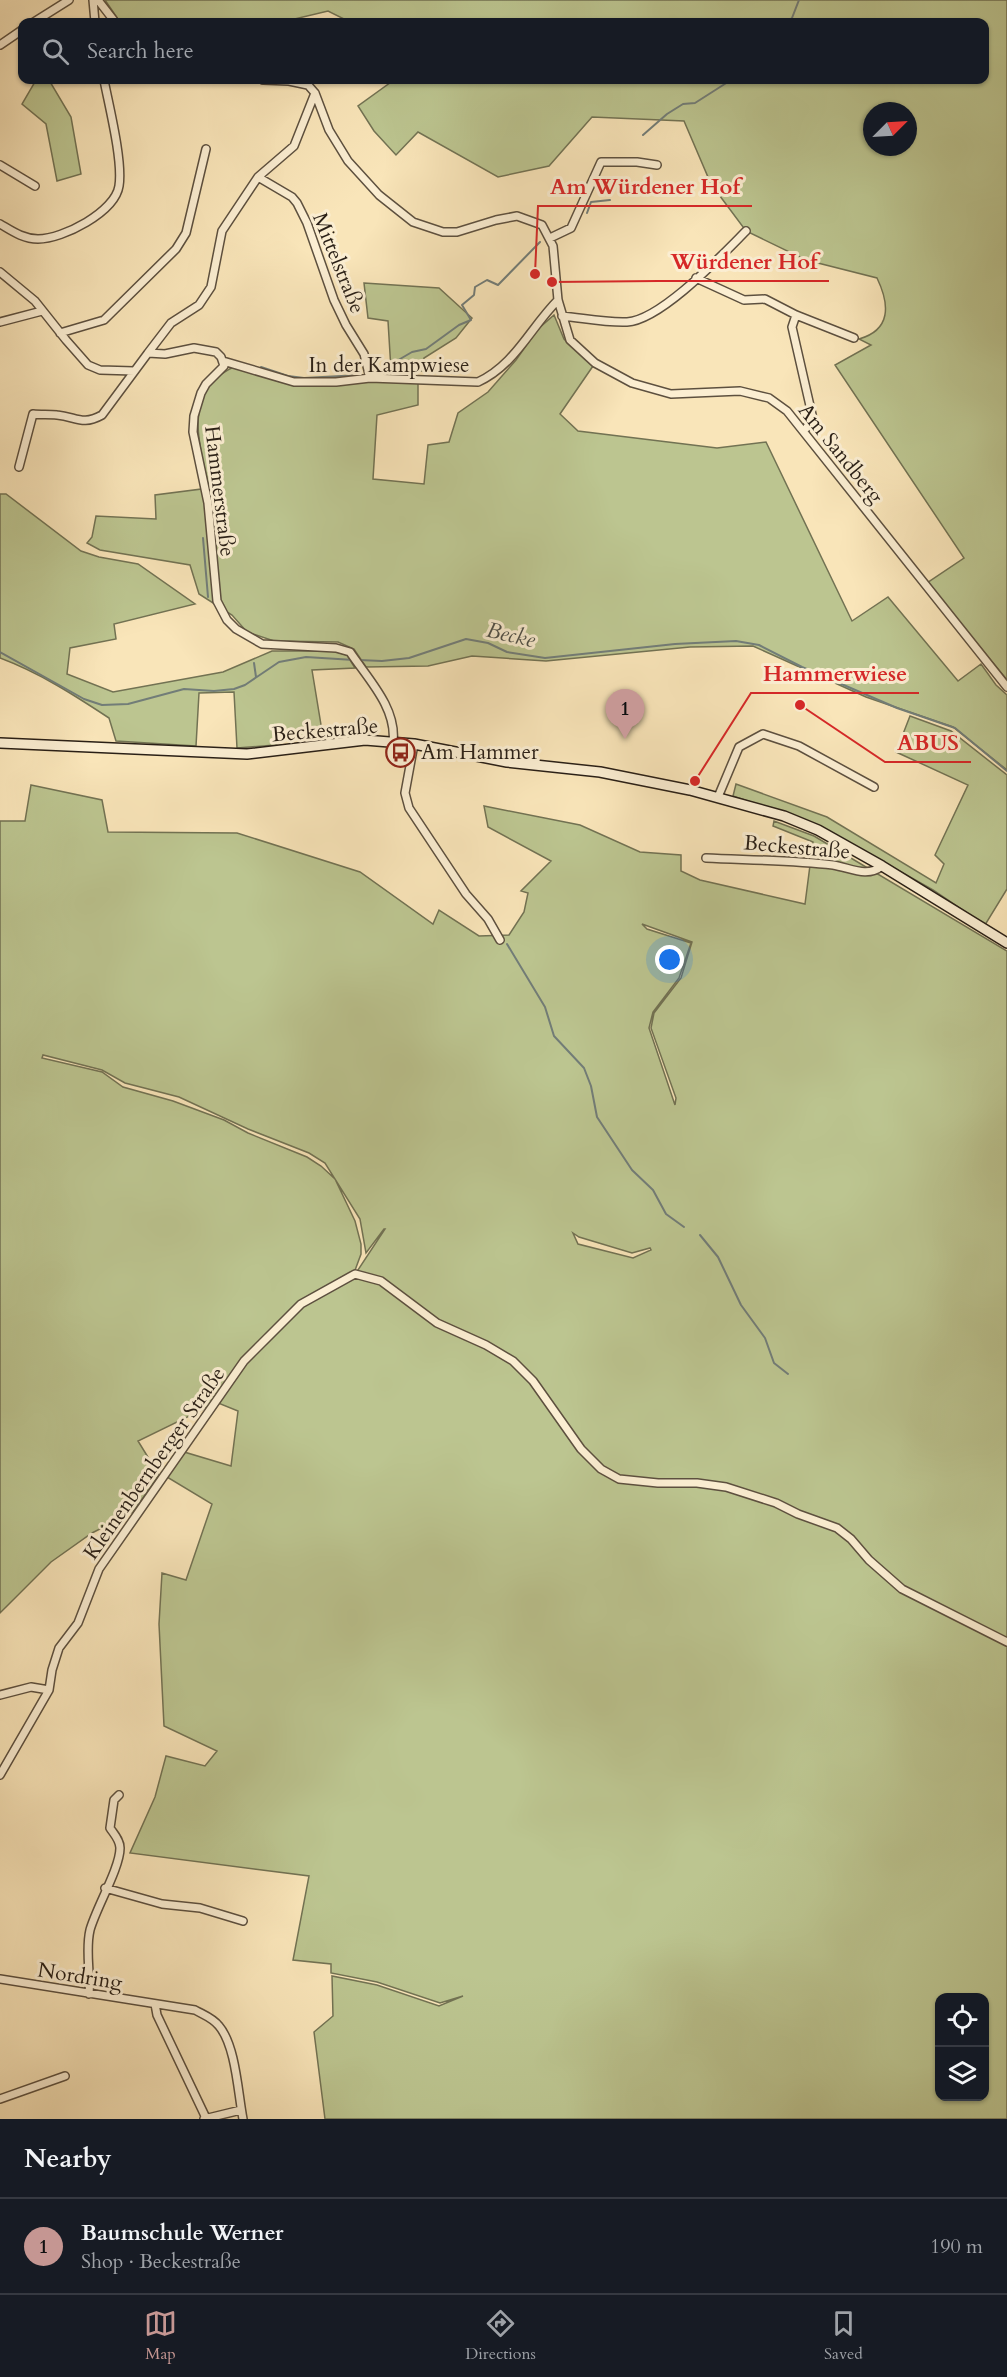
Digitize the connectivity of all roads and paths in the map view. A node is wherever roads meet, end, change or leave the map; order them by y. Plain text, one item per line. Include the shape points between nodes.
1 (69, 0) edge
2 (93, 0) edge
3 (98, 0) edge
4 (40, 18) edge
5 (95, 18) edge
6 (112, 18) edge
7 (18, 33) edge
8 (0, 45) edge
9 (105, 84) edge
10 (305, 84) edge
11 (315, 93) junction
12 (206, 149) dead end
13 (0, 165) edge
14 (657, 165) dead end
15 (258, 177) junction
16 (35, 186) dead end
17 (0, 224) edge
18 (746, 231) dead end
19 (550, 238) junction
20 (0, 272) edge
21 (696, 278) junction
22 (558, 300) junction
23 (42, 311) junction
24 (796, 315) junction
25 (562, 316) junction
26 (0, 321) edge
27 (60, 333) junction
28 (854, 338) dead end
29 (148, 353) junction
30 (223, 361) junction
31 (134, 371) junction
32 (370, 378) junction
33 (804, 431) junction
34 (19, 467) dead end
35 (1004, 684) edge
36 (393, 742) junction
37 (2, 743) edge
38 (414, 744) junction
39 (874, 787) dead end
40 (718, 797) junction
41 (706, 858) dead end
42 (882, 866) junction
43 (500, 940) dead end
44 (1007, 943) edge
45 (1007, 1642) edge
46 (49, 1690) junction
47 (0, 1695) edge
48 (0, 1774) edge
49 (119, 1795) dead end
50 (105, 1888) junction
51 (243, 1921) dead end
52 (0, 1979) edge
53 (89, 1995) junction
54 (155, 2004) junction
55 (65, 2076) dead end
56 (0, 2099) edge
57 (241, 2110) junction
58 (205, 2119) edge
59 (243, 2119) edge

1 - 4 street
2 - 5 street
3 - 6 street
7 - 8 street
9 - 17 street via 120,171 119,187 108,206 69,233 48,238 21,237
10 - 11 street
11 - 15 street via 294,146
11 - 19 street via 329,130 348,161 413,222 443,232 457,232 517,216 542,225
12 - 27 street via 186,233 176,249 104,320
13 - 16 street
14 - 19 street via 601,162 571,228
15 - 29 street via 222,231 211,287 199,304 171,323
15 - 32 street, Mittelstraße via 297,203 345,325 364,354
18 - 21 street
19 - 22 street, Am Sandberg via 556,259
20 - 23 street
21 - 24 street via 744,300 765,299
21 - 25 street via 646,317 628,322
22 - 25 street, Am Sandberg
22 - 32 street, In der Kampwiese via 515,356 478,382
23 - 26 street
23 - 27 street
24 - 28 street
24 - 33 street via 792,327 813,419
25 - 33 street, Am Sandberg via 570,340 595,363 632,383 671,394 740,391 769,398
27 - 31 street via 88,365 111,372
29 - 30 street via 194,348 216,352
29 - 31 street
30 - 32 street, In der Kampwiese via 294,382
30 - 36 street, Hammerstraße via 224,366 201,393 193,432 208,503 218,604 236,629 262,644 336,648 352,654 388,710
31 - 34 street via 102,415 92,421 33,414
33 - 35 street, Am Sandberg
36 - 37 main road, Beckestraße via 365,740 247,754
36 - 38 main road, Beckestraße
38 - 40 main road, Beckestraße via 507,762 600,772
38 - 43 street via 405,793 409,808
39 - 40 street via 799,746 763,734 739,747
40 - 42 main road, Beckestraße via 818,830
41 - 42 street, Beckestraße via 802,862 867,872
42 - 44 main road, Beckestraße
45 - 46 street, Kleinenbernberger Straße via 902,1589 837,1528 726,1487 620,1479 601,1469 513,1361 437,1323 381,1281 355,1274 301,1304 244,1361 99,1569 78,1623 59,1648
46 - 47 street via 31,1687
46 - 48 street, Kleinenbernberger Straße
49 - 50 street via 114,1800 110,1828 120,1849
50 - 51 street
50 - 53 street via 90,1930
52 - 53 street, Nordring
53 - 54 street, Nordring
54 - 57 street, Nordring via 195,2010 220,2027 228,2042
54 - 58 street
55 - 56 street
57 - 58 street
57 - 59 street, Nordring

